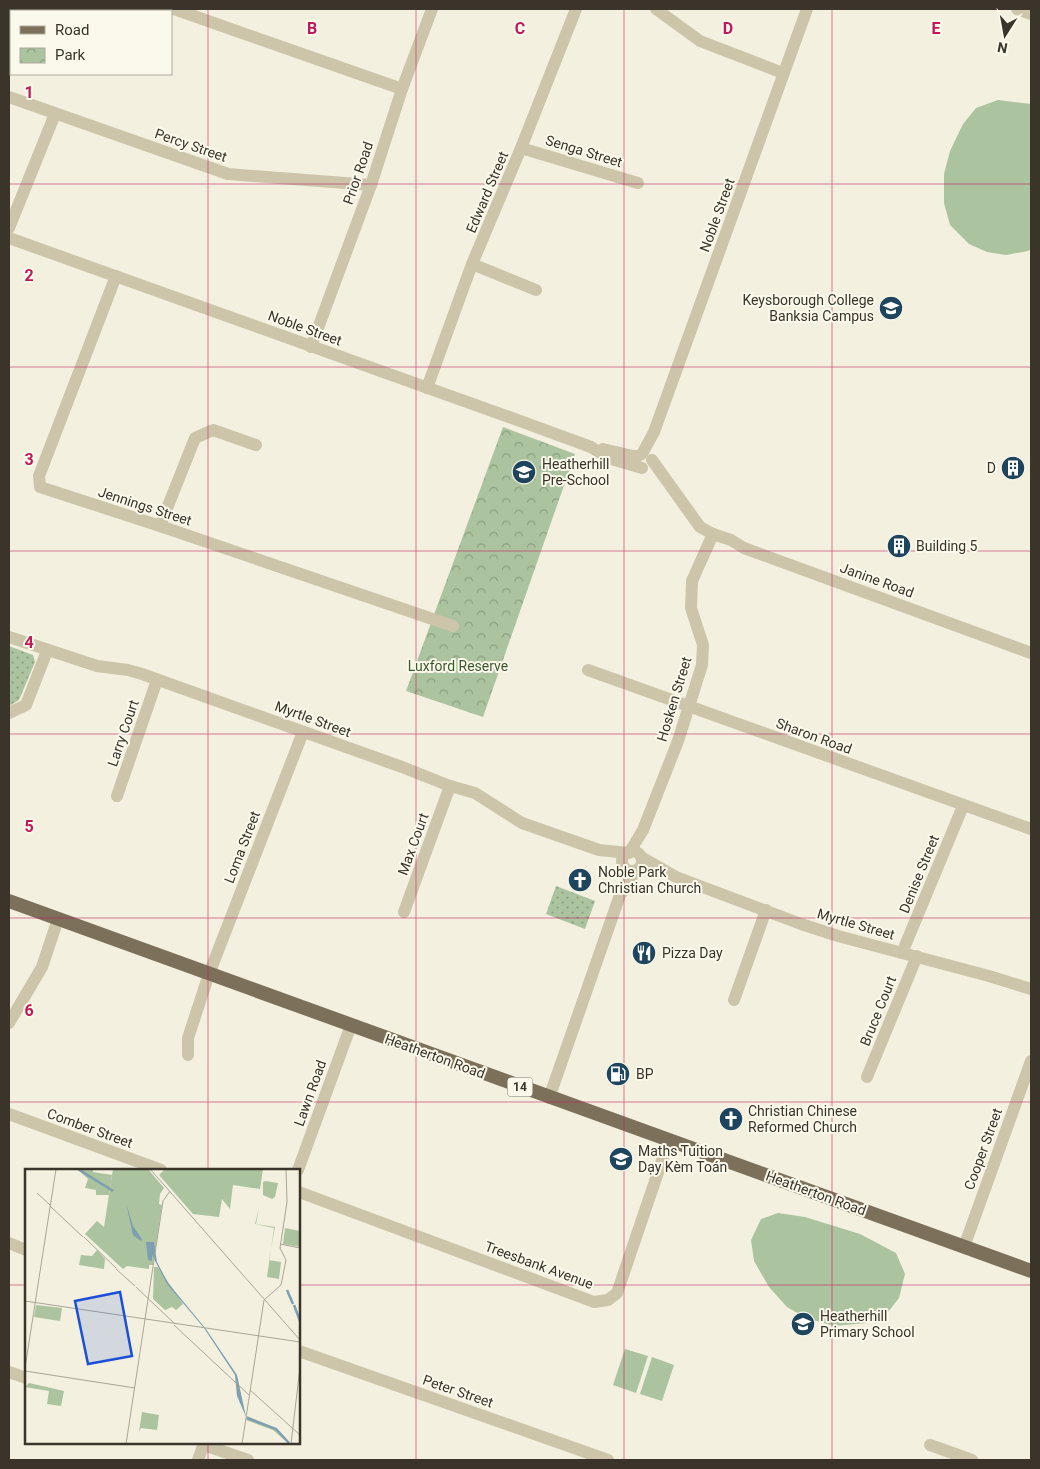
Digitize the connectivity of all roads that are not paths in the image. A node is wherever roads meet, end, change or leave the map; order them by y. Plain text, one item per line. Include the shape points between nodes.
1 (174, 9) edge
2 (432, 9) edge
3 (576, 9) edge
4 (656, 9) edge
5 (807, 9) edge
6 (1017, 9) edge
7 (1031, 14) edge
8 (783, 73) junction
9 (402, 89) junction
10 (9, 97) edge
11 (55, 114) junction
12 (521, 148) junction
13 (638, 183) dead end
14 (371, 185) junction
15 (9, 228) edge
16 (9, 238) edge
17 (472, 264) junction
18 (116, 276) junction
19 (536, 290) dead end
20 (311, 347) junction
21 (427, 388) junction
22 (256, 445) dead end
23 (645, 461) junction
24 (160, 526) junction
25 (708, 536) junction
26 (453, 626) dead end
27 (9, 637) edge
28 (47, 651) junction
29 (1031, 653) edge
30 (588, 670) dead end
31 (157, 680) junction
32 (688, 707) junction
33 (9, 713) edge
34 (303, 732) junction
35 (450, 786) junction
36 (117, 796) dead end
37 (963, 806) junction
38 (1031, 829) edge
39 (599, 850) junction
40 (635, 854) junction
41 (630, 868) junction
42 (676, 877) junction
43 (9, 902) edge
44 (766, 910) junction
45 (404, 912) dead end
46 (58, 919) junction
47 (902, 953) junction
48 (917, 956) junction
49 (209, 974) junction
50 (1031, 989) edge
51 (734, 1000) dead end
52 (9, 1023) edge
53 (351, 1025) junction
54 (188, 1055) dead end
55 (1031, 1061) edge
56 (868, 1078) dead end
57 (548, 1098) junction
58 (9, 1114) edge
59 (670, 1140) junction
60 (158, 1169) edge
61 (298, 1169) edge
62 (300, 1192) edge
63 (9, 1244) edge
64 (964, 1246) junction
65 (25, 1250) edge
66 (1031, 1271) edge
67 (300, 1351) edge
68 (9, 1372) edge
69 (25, 1378) edge
70 (204, 1444) edge
71 (930, 1445) dead end
72 (573, 1454) edge
73 (198, 1460) edge
74 (248, 1460) edge
75 (608, 1460) edge
76 (972, 1460) edge

1 - 9 street
2 - 9 street, Prior Road
3 - 12 street, Edward Street
4 - 8 street via 700,41
5 - 8 street, Noble Street
6 - 7 street
8 - 23 street, Noble Street
9 - 14 street, Prior Road
10 - 11 street, Percy Street
11 - 14 street, Percy Street via 228,174
11 - 15 street
12 - 13 street, Senga Street
12 - 17 street, Edward Street
14 - 20 street, Prior Road
16 - 18 street, Noble Street
17 - 19 street
17 - 21 street, Edward Street
18 - 20 street, Noble Street
18 - 24 street, Jennings Street via 40,476 40,487
20 - 21 street, Noble Street
21 - 23 street, Noble Street via 591,447
22 - 24 street via 213,430 195,438
23 - 25 street
24 - 26 street, Jennings Street
25 - 29 street, Janine Road via 730,547 744,548
25 - 32 street, Hosken Street via 692,581 691,608 702,638 703,656
27 - 28 street, Myrtle Street
28 - 31 street, Myrtle Street
28 - 33 street via 26,705
30 - 32 street, Sharon Road
31 - 34 street, Myrtle Street
31 - 36 street, Larry Court
32 - 37 street, Sharon Road
32 - 40 street, Hosken Street
34 - 35 street, Myrtle Street
34 - 49 street, Loma Street
35 - 39 street, Myrtle Street via 476,793 522,823
35 - 45 street, Max Court
37 - 38 street, Sharon Road
37 - 47 street, Denise Street
39 - 40 street, Myrtle Street
39 - 41 street, Myrtle Street
40 - 41 street via 624,857
40 - 41 street via 641,866
40 - 42 street, Myrtle Street
41 - 42 street, Myrtle Street
41 - 57 street
42 - 44 street, Myrtle Street
43 - 46 main road, Heatherton Road / 14
44 - 47 street, Myrtle Street via 838,936
44 - 51 street
46 - 49 main road, Heatherton Road / 14
46 - 52 street via 42,967
47 - 48 street, Myrtle Street
48 - 50 street, Myrtle Street
48 - 56 street, Bruce Court
49 - 53 main road, Heatherton Road / 14
49 - 54 street, Loma Street via 188,1038
53 - 57 main road, Heatherton Road / 14
53 - 61 street, Lawn Road
55 - 64 street, Cooper Street
57 - 59 main road, Heatherton Road / 14
58 - 60 street, Comber Street
59 - 62 street, Treesbank Avenue via 617,1293 608,1300 594,1302
59 - 64 main road, Heatherton Road / 14
63 - 65 street
64 - 66 main road, Heatherton Road / 14
67 - 72 street, Peter Street
68 - 69 street
70 - 73 street
70 - 74 street
71 - 76 street
72 - 75 street, Peter Street

